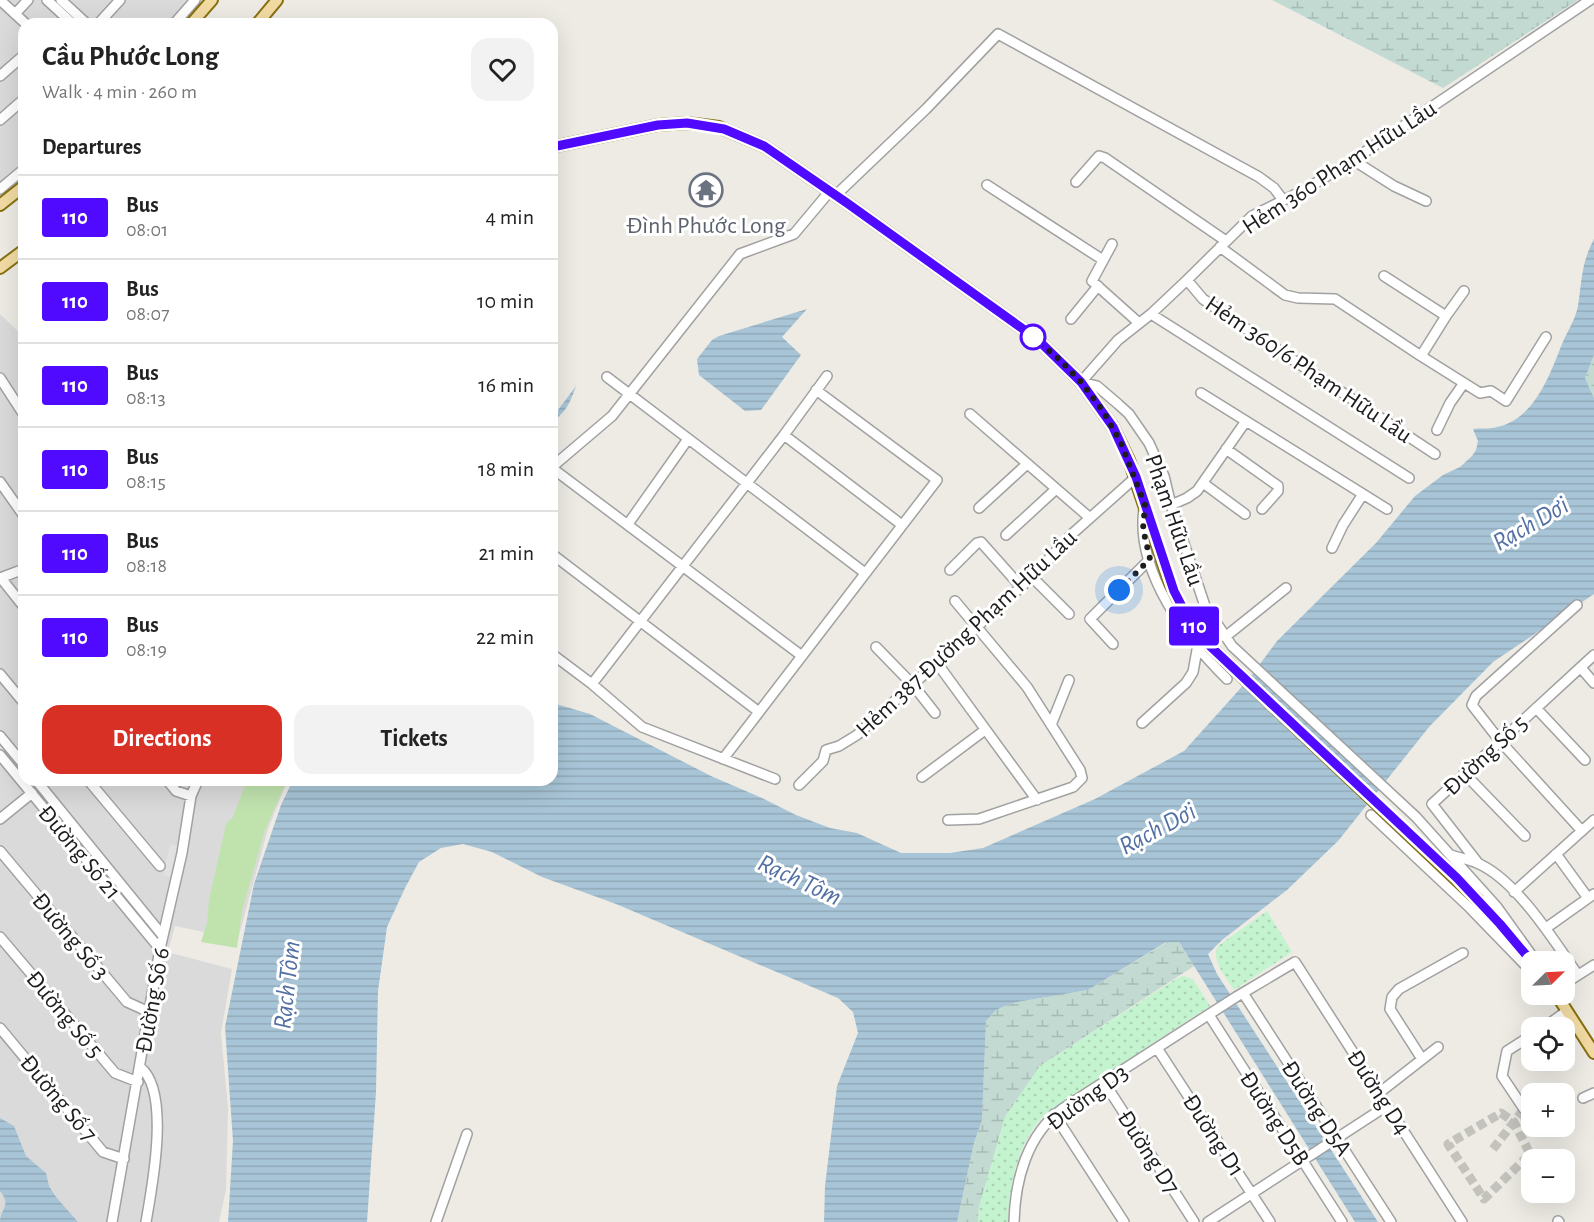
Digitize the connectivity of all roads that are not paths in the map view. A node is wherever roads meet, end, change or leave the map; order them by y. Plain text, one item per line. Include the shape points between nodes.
1 (0, 0) edge
2 (18, 0) edge
3 (28, 0) edge
4 (47, 0) edge
5 (61, 0) edge
6 (120, 0) edge
7 (195, 0) edge
8 (212, 0) edge
9 (278, 0) edge
10 (1590, 0) edge
11 (12, 11) junction
12 (20, 18) edge
13 (67, 18) edge
14 (80, 18) edge
15 (104, 18) edge
16 (179, 18) edge
17 (196, 18) edge
18 (262, 18) edge
19 (18, 60) edge
20 (0, 76) edge
21 (18, 104) edge
22 (0, 120) edge
23 (558, 146) edge
24 (1353, 160) junction
25 (18, 174) edge
26 (1076, 182) dead end
27 (987, 185) dead end
28 (0, 189) edge
29 (18, 191) edge
30 (833, 193) junction
31 (1283, 200) junction
32 (1426, 201) dead end
33 (0, 205) edge
34 (1112, 244) dead end
35 (1223, 244) junction
36 (18, 254) edge
37 (18, 260) edge
38 (1102, 260) junction
39 (3, 264) edge
40 (1384, 276) dead end
41 (1187, 280) junction
42 (1098, 286) junction
43 (1464, 291) dead end
44 (1150, 314) junction
45 (1446, 316) junction
46 (1071, 319) dead end
47 (1139, 323) junction
48 (1546, 337) dead end
49 (1421, 356) junction
50 (827, 376) dead end
51 (607, 377) dead end
52 (0, 378) edge
53 (1081, 382) junction
54 (1464, 383) junction
55 (816, 390) junction
56 (1201, 393) dead end
57 (630, 395) junction
58 (18, 406) edge
59 (970, 414) dead end
60 (1246, 421) junction
61 (1437, 430) dead end
62 (784, 435) junction
63 (688, 439) junction
64 (1226, 449) junction
65 (1435, 454) dead end
66 (558, 462) edge
67 (1027, 464) junction
68 (558, 472) edge
69 (1136, 477) junction
70 (1409, 478) dead end
71 (0, 482) edge
72 (745, 483) junction
73 (1203, 483) junction
74 (1055, 490) junction
75 (1363, 494) junction
76 (1145, 505) junction
77 (1171, 506) junction
78 (18, 508) edge
79 (979, 508) dead end
80 (1262, 509) dead end
81 (1387, 509) dead end
82 (1245, 514) dead end
83 (1090, 518) junction
84 (628, 524) junction
85 (902, 525) junction
86 (1006, 535) dead end
87 (1332, 548) dead end
88 (558, 559) edge
89 (1150, 559) junction
90 (682, 565) junction
91 (950, 570) dead end
92 (18, 571) edge
93 (865, 573) junction
94 (1032, 577) junction
95 (0, 578) edge
96 (1022, 587) junction
97 (1286, 588) dead end
98 (18, 600) edge
99 (956, 602) dead end
100 (1577, 605) dead end
101 (1205, 606) junction
102 (1069, 614) dead end
103 (640, 621) junction
104 (977, 626) junction
105 (1226, 637) junction
106 (1113, 644) dead end
107 (876, 647) dead end
108 (1197, 648) junction
109 (1594, 655) edge
110 (802, 656) junction
111 (558, 658) edge
112 (937, 663) junction
113 (1581, 668) junction
114 (0, 674) edge
115 (1227, 679) dead end
116 (1070, 680) dead end
117 (1594, 683) edge
118 (592, 684) junction
119 (913, 685) junction
120 (18, 696) edge
121 (1536, 708) junction
122 (759, 712) junction
123 (935, 713) dead end
124 (1142, 723) dead end
125 (1051, 725) junction
126 (986, 730) junction
127 (0, 736) edge
128 (1500, 741) junction
129 (0, 755) edge
130 (18, 758) edge
131 (723, 759) junction
132 (1585, 760) dead end
133 (1464, 773) junction
134 (18, 776) edge
135 (922, 777) dead end
136 (775, 778) dead end
137 (799, 785) dead end
138 (26, 786) edge
139 (41, 786) edge
140 (93, 786) edge
141 (172, 786) edge
142 (195, 786) edge
143 (32, 793) junction
144 (191, 796) junction
145 (1037, 801) junction
146 (1371, 815) dead end
147 (1417, 818) junction
148 (0, 819) edge
149 (948, 820) dead end
150 (1594, 820) edge
151 (1582, 831) junction
152 (1525, 836) dead end
153 (1400, 842) junction
154 (0, 851) edge
155 (1556, 854) junction
156 (1450, 855) junction
157 (1478, 863) junction
158 (160, 866) dead end
159 (1514, 892) junction
160 (1591, 896) edge
161 (1546, 928) junction
162 (163, 936) junction
163 (0, 937) edge
164 (160, 949) junction
165 (1522, 951) edge
166 (1529, 951) edge
167 (1463, 953) dead end
168 (1521, 961) edge
169 (1594, 965) edge
170 (1578, 975) junction
171 (1575, 977) edge
172 (1239, 995) junction
173 (1563, 1005) edge
174 (1567, 1011) junction
175 (149, 1012) junction
176 (1212, 1013) junction
177 (1559, 1017) edge
178 (0, 1028) edge
179 (1521, 1042) edge
180 (1438, 1047) dead end
181 (1157, 1048) junction
182 (1594, 1053) edge
183 (1422, 1059) junction
184 (140, 1067) junction
185 (138, 1082) junction
186 (1104, 1082) junction
187 (1594, 1092) edge
188 (1379, 1093) junction
189 (1583, 1098) dead end
190 (1521, 1104) edge
191 (1388, 1105) junction
192 (1054, 1114) junction
193 (467, 1134) dead end
194 (1333, 1142) junction
195 (124, 1159) junction
196 (1306, 1160) junction
197 (1252, 1194) junction
198 (112, 1222) edge
199 (146, 1222) edge
200 (436, 1222) edge
201 (1014, 1222) edge
202 (1124, 1222) edge
203 (1194, 1222) edge
204 (1208, 1222) edge
205 (1270, 1222) edge
206 (1342, 1222) edge
207 (1391, 1222) edge
208 (1462, 1222) edge

1 - 11 street
2 - 11 street
3 - 11 street
4 - 13 street
5 - 14 street
6 - 15 street
7 - 16 street
8 - 17 main road
9 - 18 main road
10 - 24 street, Hẻm 360 Phạm Hữu Lầu
11 - 12 street
19 - 20 street
21 - 22 street
23 - 30 main road, Phạm Hữu Lầu via 645,127 687,123 709,126 764,146
24 - 31 street, Hẻm 360 Phạm Hữu Lầu
24 - 32 street
25 - 28 street
26 - 35 street via 1094,159 1105,158
27 - 38 street
29 - 33 main road
30 - 31 street via 926,109 998,34 1259,177
30 - 53 main road, Phạm Hữu Lầu via 1037,339
30 - 57 street via 794,234 740,254
31 - 35 street, Hẻm 360 Phạm Hữu Lầu via 1252,216
34 - 38 street
35 - 41 street, Hẻm 360 Phạm Hữu Lầu
35 - 49 street via 1285,295 1335,298
36 - 39 main road
37 - 39 main road
38 - 42 street via 1092,281
40 - 45 street
41 - 44 street, Hẻm 360 Phạm Hữu Lầu
41 - 65 street, Hẻm 360/6 Phạm Hữu Lầu via 1203,299 1227,316
42 - 46 street
42 - 47 street
43 - 45 street
44 - 47 street, Hẻm 360 Phạm Hữu Lầu
44 - 70 street
45 - 49 street
47 - 53 street, Hẻm 360 Phạm Hữu Lầu via 1118,340
48 - 54 street via 1506,400 1491,391 1480,393
49 - 54 street
50 - 55 street
51 - 57 street
52 - 58 street
53 - 69 main road, Phạm Hữu Lầu via 1113,427
53 - 77 street, Phạm Hữu Lầu via 1098,386 1129,414 1149,443 1164,476
54 - 61 street
55 - 62 street
55 - 85 street via 937,480
56 - 60 street
57 - 63 street
57 - 66 street via 612,416
59 - 67 street
60 - 64 street
60 - 75 street
62 - 72 street
62 - 85 street
63 - 72 street
63 - 84 street
64 - 73 street
64 - 80 street via 1278,486
67 - 74 street
67 - 79 street
68 - 84 street
69 - 76 main road, Phạm Hữu Lầu
69 - 83 street, Hẻm 387 Đường Phạm Hữu Lầu
71 - 78 street
72 - 90 street
72 - 93 street
73 - 77 street
73 - 82 street
74 - 83 street
74 - 86 street
75 - 81 street
75 - 87 street
76 - 89 street, Phạm Hữu Lầu via 1143,529
76 - 165 main road, Phạm Hữu Lầu, bridge via 1169,581 1184,612 1211,647 1479,901
77 - 101 street, Phạm Hữu Lầu
83 - 94 street, Hẻm 387 Đường Phạm Hữu Lầu
84 - 90 street
85 - 93 street
88 - 103 street
89 - 106 street via 1090,619
89 - 108 street, Phạm Hữu Lầu via 1173,613
90 - 103 street
90 - 110 street
91 - 96 street via 981,542
92 - 95 street
93 - 110 street
94 - 96 street, Hẻm 387 Đường Phạm Hữu Lầu
94 - 102 street
95 - 98 street
96 - 104 street, Hẻm 387 Đường Phạm Hữu Lầu
97 - 105 street
99 - 104 street
100 - 128 street via 1474,699 1472,705
101 - 105 street, Phạm Hữu Lầu
101 - 108 street
103 - 118 street
103 - 122 street
104 - 112 street, Hẻm 387 Đường Phạm Hữu Lầu
104 - 125 street via 1027,687
105 - 147 street, Phạm Hữu Lầu
107 - 119 street
108 - 115 street, Phạm Hữu Lầu
108 - 124 street via 1193,672 1186,684
109 - 113 street, Đường Số 5
110 - 122 street
111 - 118 street
112 - 119 street, Hẻm 387 Đường Phạm Hữu Lầu
112 - 126 street
113 - 117 street
113 - 121 street, Đường Số 5
114 - 120 street
116 - 125 street
118 - 131 street via 642,727
119 - 123 street
119 - 137 street, Hẻm 387 Đường Phạm Hữu Lầu via 857,735 826,750 823,761
121 - 128 street, Đường Số 5
121 - 132 street
122 - 131 street
125 - 145 street via 1082,778 1073,787
126 - 135 street
126 - 145 street
127 - 130 street
128 - 133 street, Đường Số 5
128 - 151 street
129 - 134 street, Đường Số 21
131 - 136 street
133 - 152 street
133 - 157 street, Đường Số 5 via 1432,804
138 - 143 street, Đường Số 21
139 - 162 street, Đường Số 21
140 - 158 street
141 - 144 street
142 - 144 street, Đường Số 6
143 - 148 street
143 - 164 street, Đường Số 21
144 - 162 street, Đường Số 6
145 - 149 street via 979,819
146 - 153 street
147 - 153 street
147 - 156 street
150 - 151 street
151 - 155 street
153 - 168 street
154 - 175 street, Đường Số 3 via 127,1002
155 - 159 street
155 - 160 street
156 - 157 street
156 - 166 street via 1497,907
157 - 159 street
159 - 161 street
160 - 161 street
161 - 170 street
162 - 164 street, Đường Số 6
163 - 185 street, Đường Số 5 via 115,1073
164 - 175 street, Đường Số 6
167 - 183 street via 1392,997 1390,1009
169 - 170 street
170 - 171 street
172 - 176 street, Đường D3
172 - 188 street, Đường D4 via 1295,962
172 - 194 street, Đường D5A
173 - 174 main road
174 - 177 street
174 - 182 main road
175 - 184 street, Đường Số 6
176 - 181 street, Đường D3
176 - 196 street, Đường D5B
178 - 195 street, Đường Số 7 via 103,1152
179 - 190 street via 1508,1051 1502,1076
180 - 183 street
181 - 186 street, Đường D3
181 - 197 street, Đường D1
183 - 188 street
184 - 185 street, Đường Số 6
184 - 199 street via 153,1085 157,1107
185 - 195 street, Đường Số 6
186 - 192 street, Đường D3
186 - 203 street, Đường D7
187 - 189 street
188 - 191 street, Đường D4
191 - 194 street
191 - 208 street, Đường D4
192 - 201 street, Đường D3 via 1039,1131 1026,1158
192 - 202 street
193 - 200 street
194 - 196 street
194 - 207 street, Đường D5A
195 - 198 street, Đường Số 6
196 - 197 street
196 - 206 street, Đường D5B
197 - 204 street
197 - 205 street, Đường D1

